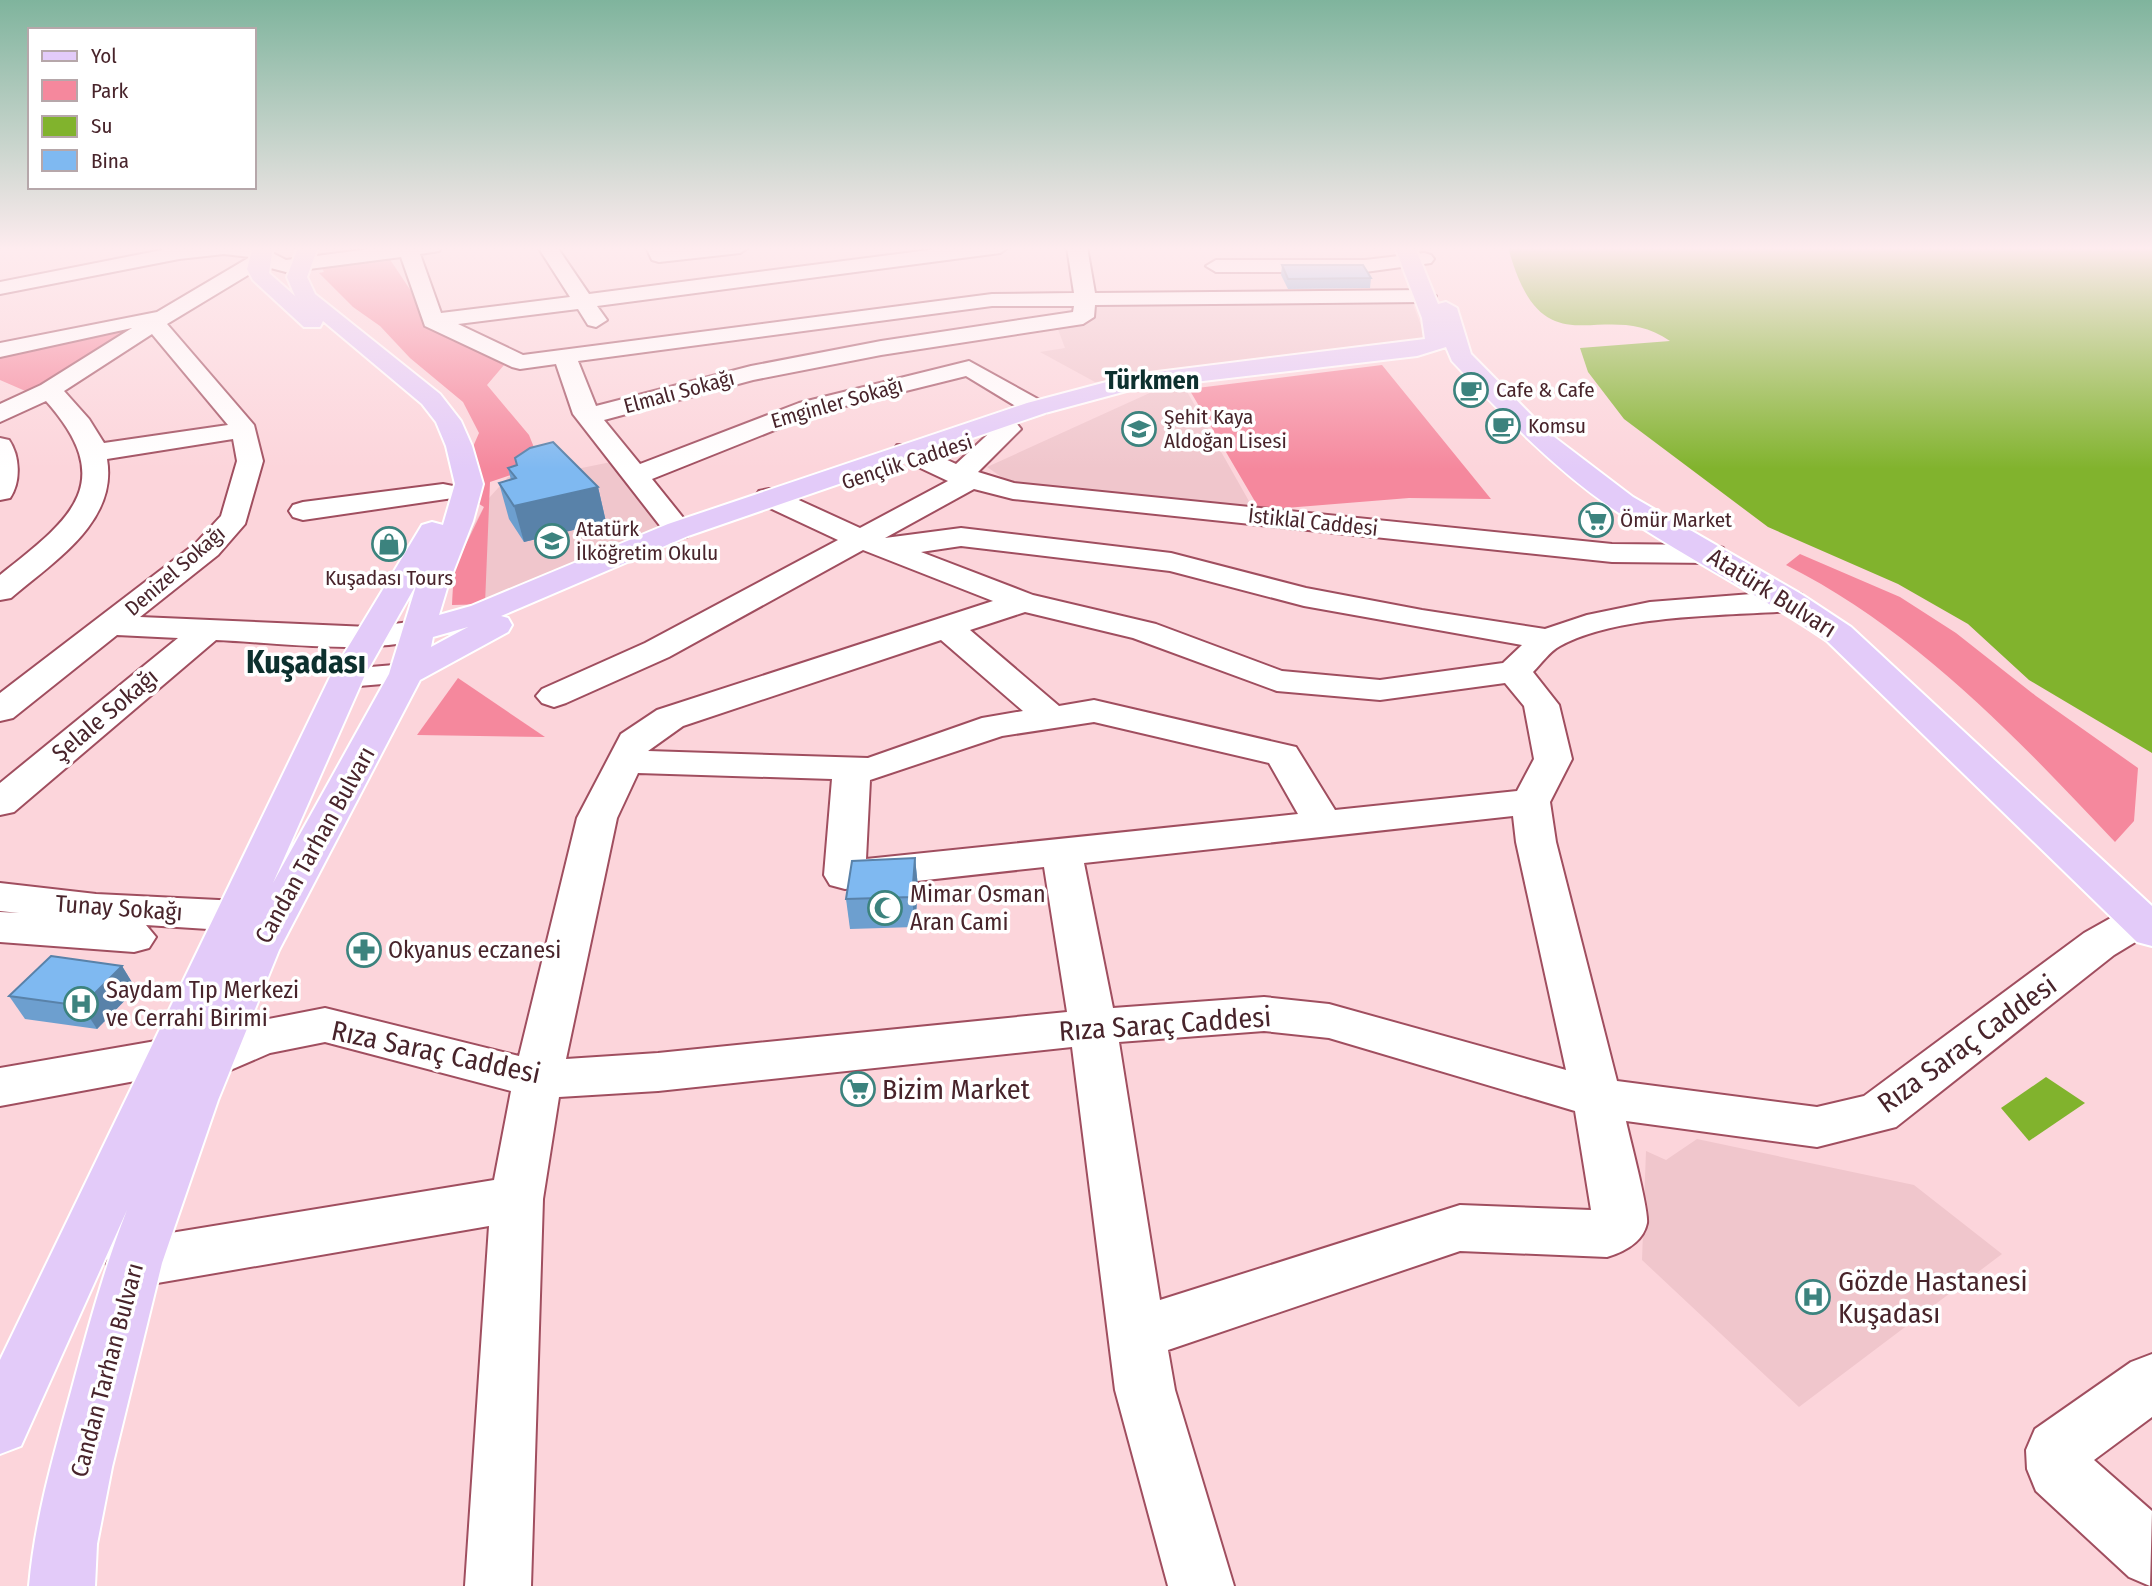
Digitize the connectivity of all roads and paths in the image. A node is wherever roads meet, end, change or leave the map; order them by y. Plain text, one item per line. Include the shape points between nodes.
1 (157, 321) edge
2 (161, 321) edge
3 (164, 321) edge
4 (335, 321) edge
5 (336, 321) edge
6 (433, 321) edge
7 (597, 321) edge
8 (845, 321) edge
9 (1057, 321) edge
10 (1446, 321) edge
11 (947, 338) junction
12 (0, 349) edge
13 (1445, 349) junction
14 (617, 351) junction
15 (565, 356) junction
16 (969, 368) junction
17 (50, 390) junction
18 (1036, 408) junction
19 (0, 413) edge
20 (588, 416) junction
21 (1008, 429) junction
22 (245, 430) junction
23 (0, 446) edge
24 (92, 453) junction
25 (912, 454) junction
26 (635, 476) junction
27 (965, 477) junction
28 (0, 492) edge
29 (443, 492) junction
30 (776, 500) junction
31 (303, 511) dead end
32 (678, 530) junction
33 (872, 544) junction
34 (1712, 554) junction
35 (0, 591) edge
36 (1790, 601) junction
37 (1023, 602) junction
38 (110, 625) junction
39 (946, 627) junction
40 (210, 628) junction
41 (418, 631) junction
42 (369, 637) junction
43 (1531, 655) junction
44 (406, 674) junction
45 (347, 677) junction
46 (554, 696) dead end
47 (0, 710) edge
48 (1051, 717) junction
49 (625, 761) junction
50 (852, 768) junction
51 (1531, 802) junction
52 (0, 803) edge
53 (1324, 825) junction
54 (1062, 853) junction
55 (0, 897) edge
56 (2146, 926) edge
57 (0, 927) edge
58 (232, 929) junction
59 (1093, 1027) junction
60 (192, 1058) junction
61 (537, 1079) junction
62 (0, 1087) edge
63 (1597, 1098) junction
64 (517, 1199) junction
65 (134, 1263) junction
66 (1136, 1334) junction
67 (2152, 1382) edge
68 (0, 1425) edge
69 (2152, 1554) edge
70 (62, 1586) edge
71 (498, 1586) edge
72 (1201, 1586) edge

1 - 12 street
2 - 17 street
3 - 22 street, Denizel Sokağı
4 - 41 main road, Candan Tarhan Bulvarı via 430,399 448,421 466,465 469,484 459,522
5 - 29 main road, Candan Tarhan Bulvarı via 428,423
6 - 15 street via 520,362
7 - 14 street
8 - 14 street
9 - 11 street, Elmalı Sokağı
10 - 13 main road, Atatürk Bulvarı
11 - 16 street
11 - 20 street, Elmalı Sokağı via 751,373
13 - 18 main road, Gençlik Caddesi via 1133,382
13 - 21 main road, Gençlik Caddesi via 1143,388
13 - 34 main road, Atatürk Bulvarı via 1582,473 1623,503
14 - 15 street
15 - 20 street
16 - 18 street
16 - 26 street, Emginler Sokağı via 808,408
17 - 19 street
17 - 24 street via 79,425
18 - 25 main road, Gençlik Caddesi
20 - 26 street
21 - 25 main road, Gençlik Caddesi
21 - 27 street
22 - 24 street
22 - 38 street, Denizel Sokağı via 250,461 234,518 207,549
23 - 28 street via 5,470
24 - 35 street via 92,501 70,534
25 - 27 street, İstiklal Caddesi
25 - 30 main road, Gençlik Caddesi
26 - 32 street
27 - 33 street
27 - 34 street, İstiklal Caddesi via 1013,491 1612,553
29 - 31 street
29 - 42 main road, Candan Tarhan Bulvarı via 436,524
30 - 32 main road, Gençlik Caddesi
30 - 33 street
30 - 44 main road, Gençlik Caddesi via 508,619
32 - 41 main road, Gençlik Caddesi via 482,613
33 - 37 street
33 - 43 street via 961,537 1171,562
33 - 46 street
34 - 36 main road, Atatürk Bulvarı
36 - 43 street via 1650,612 1598,622
36 - 56 main road, Atatürk Bulvarı via 1839,634
37 - 39 street
37 - 43 street via 1144,631 1277,681 1380,690
38 - 40 street
38 - 47 street, Denizel Sokağı
39 - 48 street
39 - 49 street via 670,718 634,742
40 - 42 street
40 - 52 street, Şelale Sokağı
41 - 42 street
41 - 44 main road, Candan Tarhan Bulvarı
42 - 45 main road, Candan Tarhan Bulvarı
43 - 51 street via 1553,759
44 - 45 street
44 - 60 main road, Candan Tarhan Bulvarı via 257,950
45 - 58 main road, Candan Tarhan Bulvarı
48 - 50 street via 995,726 871,769
48 - 53 street via 1094,711 1283,755
49 - 50 street
49 - 61 street via 597,818
50 - 54 street via 845,875
51 - 53 street
51 - 63 street via 1536,842
53 - 54 street
54 - 59 street
55 - 58 street, Tunay Sokağı
56 - 63 street, Rıza Saraç Caddesi via 2099,944 1878,1113 1817,1127
57 - 58 street, Tunay Sokağı
58 - 60 main road, Candan Tarhan Bulvarı
59 - 61 street, Rıza Saraç Caddesi via 658,1072
59 - 63 street, Rıza Saraç Caddesi via 1264,1014 1329,1021
59 - 66 street
60 - 61 street, Rıza Saraç Caddesi via 260,1037 325,1026
60 - 62 street, Rıza Saraç Caddesi
60 - 65 main road, Candan Tarhan Bulvarı via 193,1100
60 - 68 main road, Candan Tarhan Bulvarı
61 - 64 street
63 - 66 street via 1620,1223 1607,1234 1460,1228
64 - 65 street
64 - 71 street
65 - 70 main road, Candan Tarhan Bulvarı via 81,1466 65,1544
66 - 72 street via 1144,1390
67 - 69 street via 2057,1450 2058,1469

